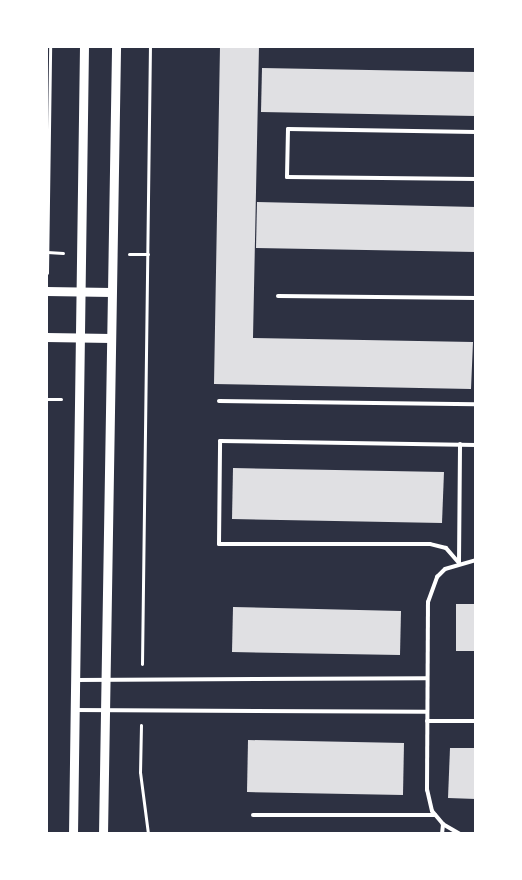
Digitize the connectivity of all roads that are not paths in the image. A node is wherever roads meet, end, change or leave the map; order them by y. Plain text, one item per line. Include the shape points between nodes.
1 (84, 46) edge
2 (116, 46) edge
3 (476, 132) edge
4 (476, 179) edge
5 (47, 291) edge
6 (78, 292) junction
7 (111, 292) junction
8 (278, 296) dead end
9 (476, 298) edge
10 (46, 337) edge
11 (78, 338) junction
12 (111, 338) junction
13 (219, 400) dead end
14 (476, 404) edge
15 (460, 444) junction
16 (476, 445) edge
17 (476, 560) edge
18 (459, 563) junction
19 (426, 678) junction
20 (75, 680) junction
21 (106, 680) junction
22 (74, 710) junction
23 (105, 710) junction
24 (426, 712) junction
25 (476, 720) edge
26 (426, 721) junction
27 (253, 815) dead end
28 (435, 815) junction
29 (443, 824) junction
30 (73, 834) edge
31 (103, 834) edge
32 (442, 834) edge
33 (460, 834) edge

1 - 6 street
2 - 7 street
3 - 4 lane via 288,129 287,177
5 - 6 street
6 - 7 street
6 - 11 street
7 - 12 street
8 - 9 lane
10 - 11 street
11 - 12 street
11 - 20 street
12 - 21 street
13 - 14 lane
15 - 16 lane
15 - 18 lane
15 - 18 lane via 220,441 219,544 430,544 446,548
17 - 18 lane
18 - 19 lane via 437,577 431,588
19 - 21 lane
19 - 24 lane
20 - 21 lane
20 - 22 street
21 - 23 street
22 - 23 lane
22 - 30 street
23 - 24 lane
23 - 31 street
24 - 26 lane
25 - 26 lane
26 - 28 lane via 427,790
27 - 28 lane
28 - 29 lane
29 - 32 lane
29 - 33 lane

